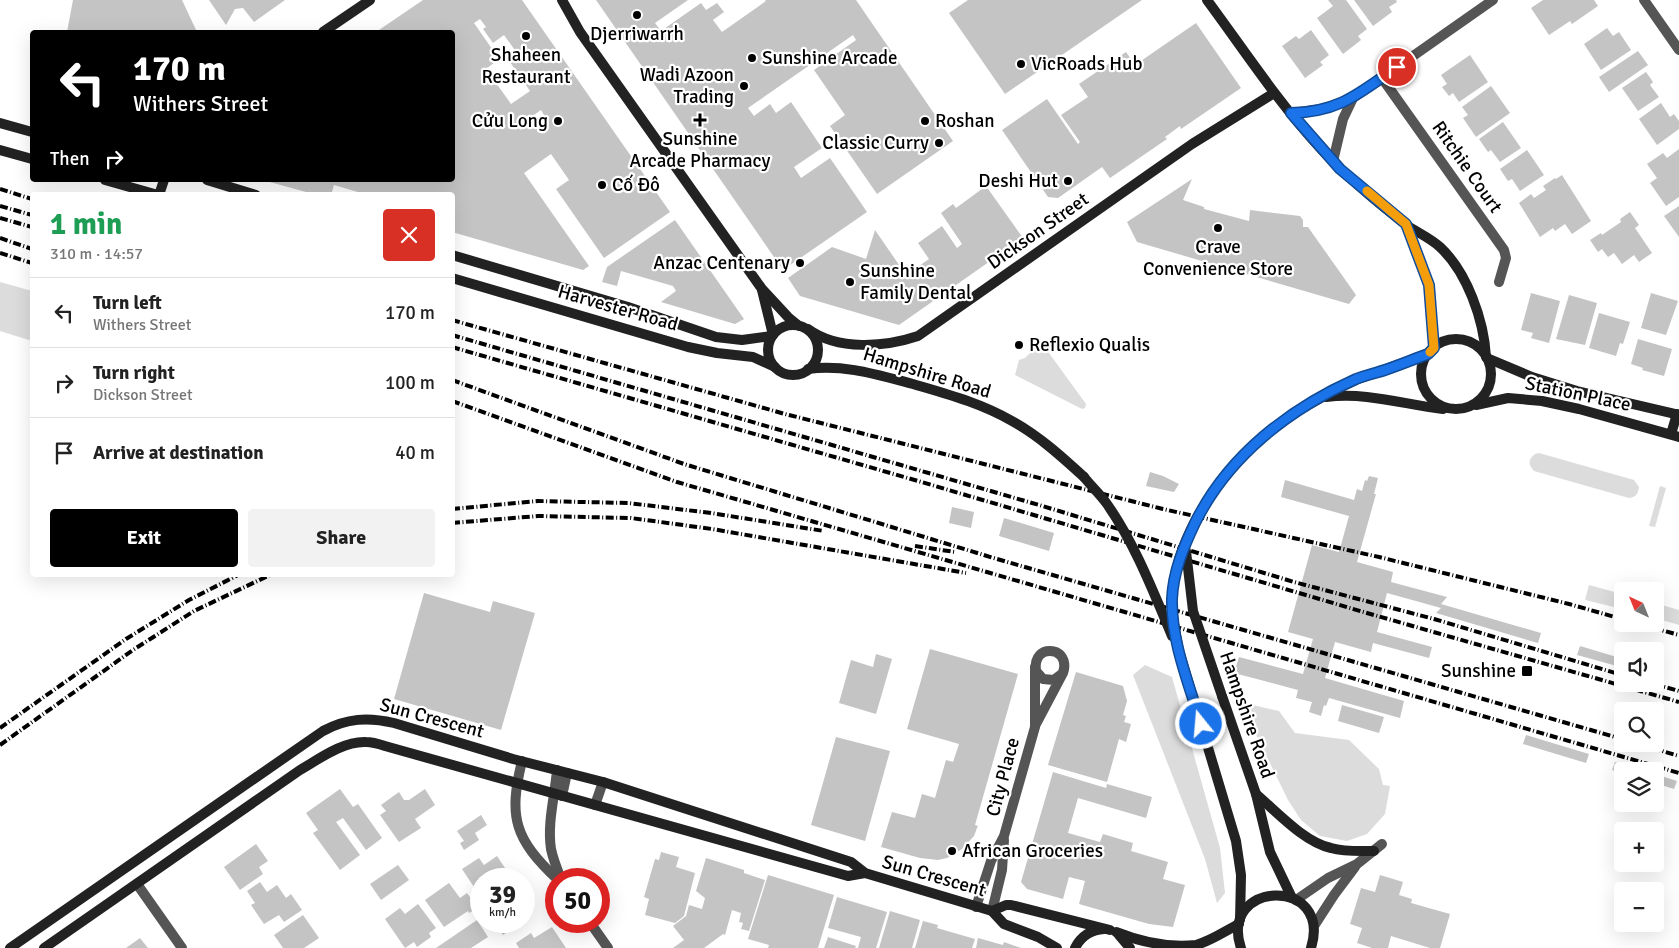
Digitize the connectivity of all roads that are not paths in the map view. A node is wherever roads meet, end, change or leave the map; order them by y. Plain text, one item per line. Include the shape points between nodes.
1 (370, 0) edge
2 (562, 0) edge
3 (1207, 0) edge
4 (1493, 0) edge
5 (1644, 0) edge
6 (326, 30) edge
7 (1679, 50) edge
8 (1382, 78) junction
9 (1274, 93) junction
10 (1353, 98) junction
11 (1291, 113) junction
12 (0, 123) edge
13 (30, 131) edge
14 (0, 150) edge
15 (30, 159) edge
16 (1333, 161) junction
17 (112, 182) edge
18 (214, 182) edge
19 (148, 192) edge
20 (246, 192) edge
21 (1406, 224) junction
22 (455, 256) edge
23 (455, 279) edge
24 (1500, 282) dead end
25 (762, 289) junction
26 (803, 328) junction
27 (772, 335) junction
28 (1431, 351) junction
29 (1486, 358) junction
30 (775, 367) junction
31 (808, 369) junction
32 (1322, 397) junction
33 (1469, 406) junction
34 (1457, 409) junction
35 (1678, 415) edge
36 (1675, 435) edge
37 (1186, 540) junction
38 (1179, 651) junction
39 (1035, 667) junction
40 (1063, 673) junction
41 (1035, 726) junction
42 (522, 761) junction
43 (562, 772) junction
44 (603, 782) junction
45 (517, 783) junction
46 (1256, 794) junction
47 (559, 795) junction
48 (595, 805) junction
49 (1004, 836) junction
50 (1357, 864) junction
51 (545, 868) edge
52 (557, 868) edge
53 (126, 869) junction
54 (865, 873) junction
55 (137, 884) junction
56 (1294, 899) junction
57 (976, 907) junction
58 (992, 911) junction
59 (1240, 922) junction
60 (1314, 929) junction
61 (1113, 931) junction
62 (597, 933) edge
63 (10, 948) edge
64 (44, 948) edge
65 (182, 948) edge
66 (608, 948) edge
67 (1057, 948) edge
68 (1075, 948) edge
69 (1130, 948) edge
70 (1241, 948) edge
71 (1311, 948) edge
72 (1318, 948) edge

1 - 6 street
2 - 25 street via 580,32
3 - 9 street
4 - 8 street
5 - 7 street
8 - 10 street
8 - 24 street, Ritchie Court via 1504,250 1506,258
9 - 11 street
9 - 26 street, Dickson Street via 1177,154 918,336 889,343 863,344 829,340
10 - 11 street via 1323,110
10 - 16 street via 1343,119
11 - 16 street
12 - 13 street
14 - 15 street
16 - 21 street
17 - 19 street
18 - 20 street
21 - 28 street via 1429,285
21 - 29 street via 1441,248 1460,274 1482,326
22 - 27 street, Harvester Road via 628,307 716,337 742,340
23 - 30 street, Harvester Road via 688,347 757,358
25 - 26 street
25 - 27 street
26 - 27 street via 784,326
26 - 31 street via 815,339 818,350
27 - 30 street via 768,352
28 - 29 street via 1444,342 1462,340 1478,347
28 - 32 street, Hampshire Road via 1358,379
28 - 34 street via 1422,371 1424,388 1435,402
29 - 33 street via 1491,372 1488,386 1481,398
29 - 35 street, Station Place via 1532,377
30 - 31 street via 791,375
31 - 38 street, Hampshire Road, bridge via 846,368 964,399 1012,421 1039,438 1084,477 1105,501 1142,567
32 - 34 street via 1377,397
32 - 37 street, Hampshire Road, bridge via 1279,424 1245,453 1214,492
33 - 34 street
33 - 36 street, Station Place via 1502,399 1536,400
35 - 36 street
37 - 38 street, Hampshire Road, bridge via 1172,599
37 - 46 street, Hampshire Road, bridge via 1185,558 1193,612
38 - 59 street, Hampshire Road via 1236,842 1241,875
39 - 40 street via 1038,674 1047,680 1054,680
39 - 40 street via 1040,654 1052,651 1059,653 1064,660
39 - 41 street, City Place
40 - 41 street, City Place
41 - 49 street, City Place
42 - 43 street, Sun Crescent
42 - 45 street
42 - 53 street, Sun Crescent via 385,721 362,719 345,722 314,737
43 - 44 street, Sun Crescent
43 - 47 street
44 - 48 street
44 - 54 street, Sun Crescent via 851,862
45 - 47 street, Sun Crescent
45 - 51 street via 517,822 524,842
45 - 55 street, Sun Crescent via 372,742 353,743 300,770
46 - 50 street via 1317,843 1344,850 1378,848
46 - 56 street, Hampshire Road via 1270,852
47 - 48 street, Sun Crescent
47 - 52 street via 550,822 550,839
48 - 54 street, Sun Crescent via 848,876
49 - 57 street, City Place via 991,861
49 - 58 street, City Place via 1002,870
50 - 56 street
50 - 60 street via 1334,894
53 - 55 street
53 - 63 street, Sun Crescent
54 - 57 street, Sun Crescent
55 - 64 street, Sun Crescent
55 - 65 street
56 - 59 street via 1274,895 1257,900 1244,912
56 - 60 street, Hampshire Road via 1308,911
57 - 58 street, Sun Crescent
58 - 61 street, Sun Crescent via 1011,905
58 - 67 street, Sun Crescent via 1004,924
59 - 61 street, Sun Crescent via 1198,944 1180,947 1149,943
59 - 70 street, Hampshire Road
60 - 71 street
60 - 72 street
61 - 68 street via 1088,933
61 - 69 street
62 - 66 street

